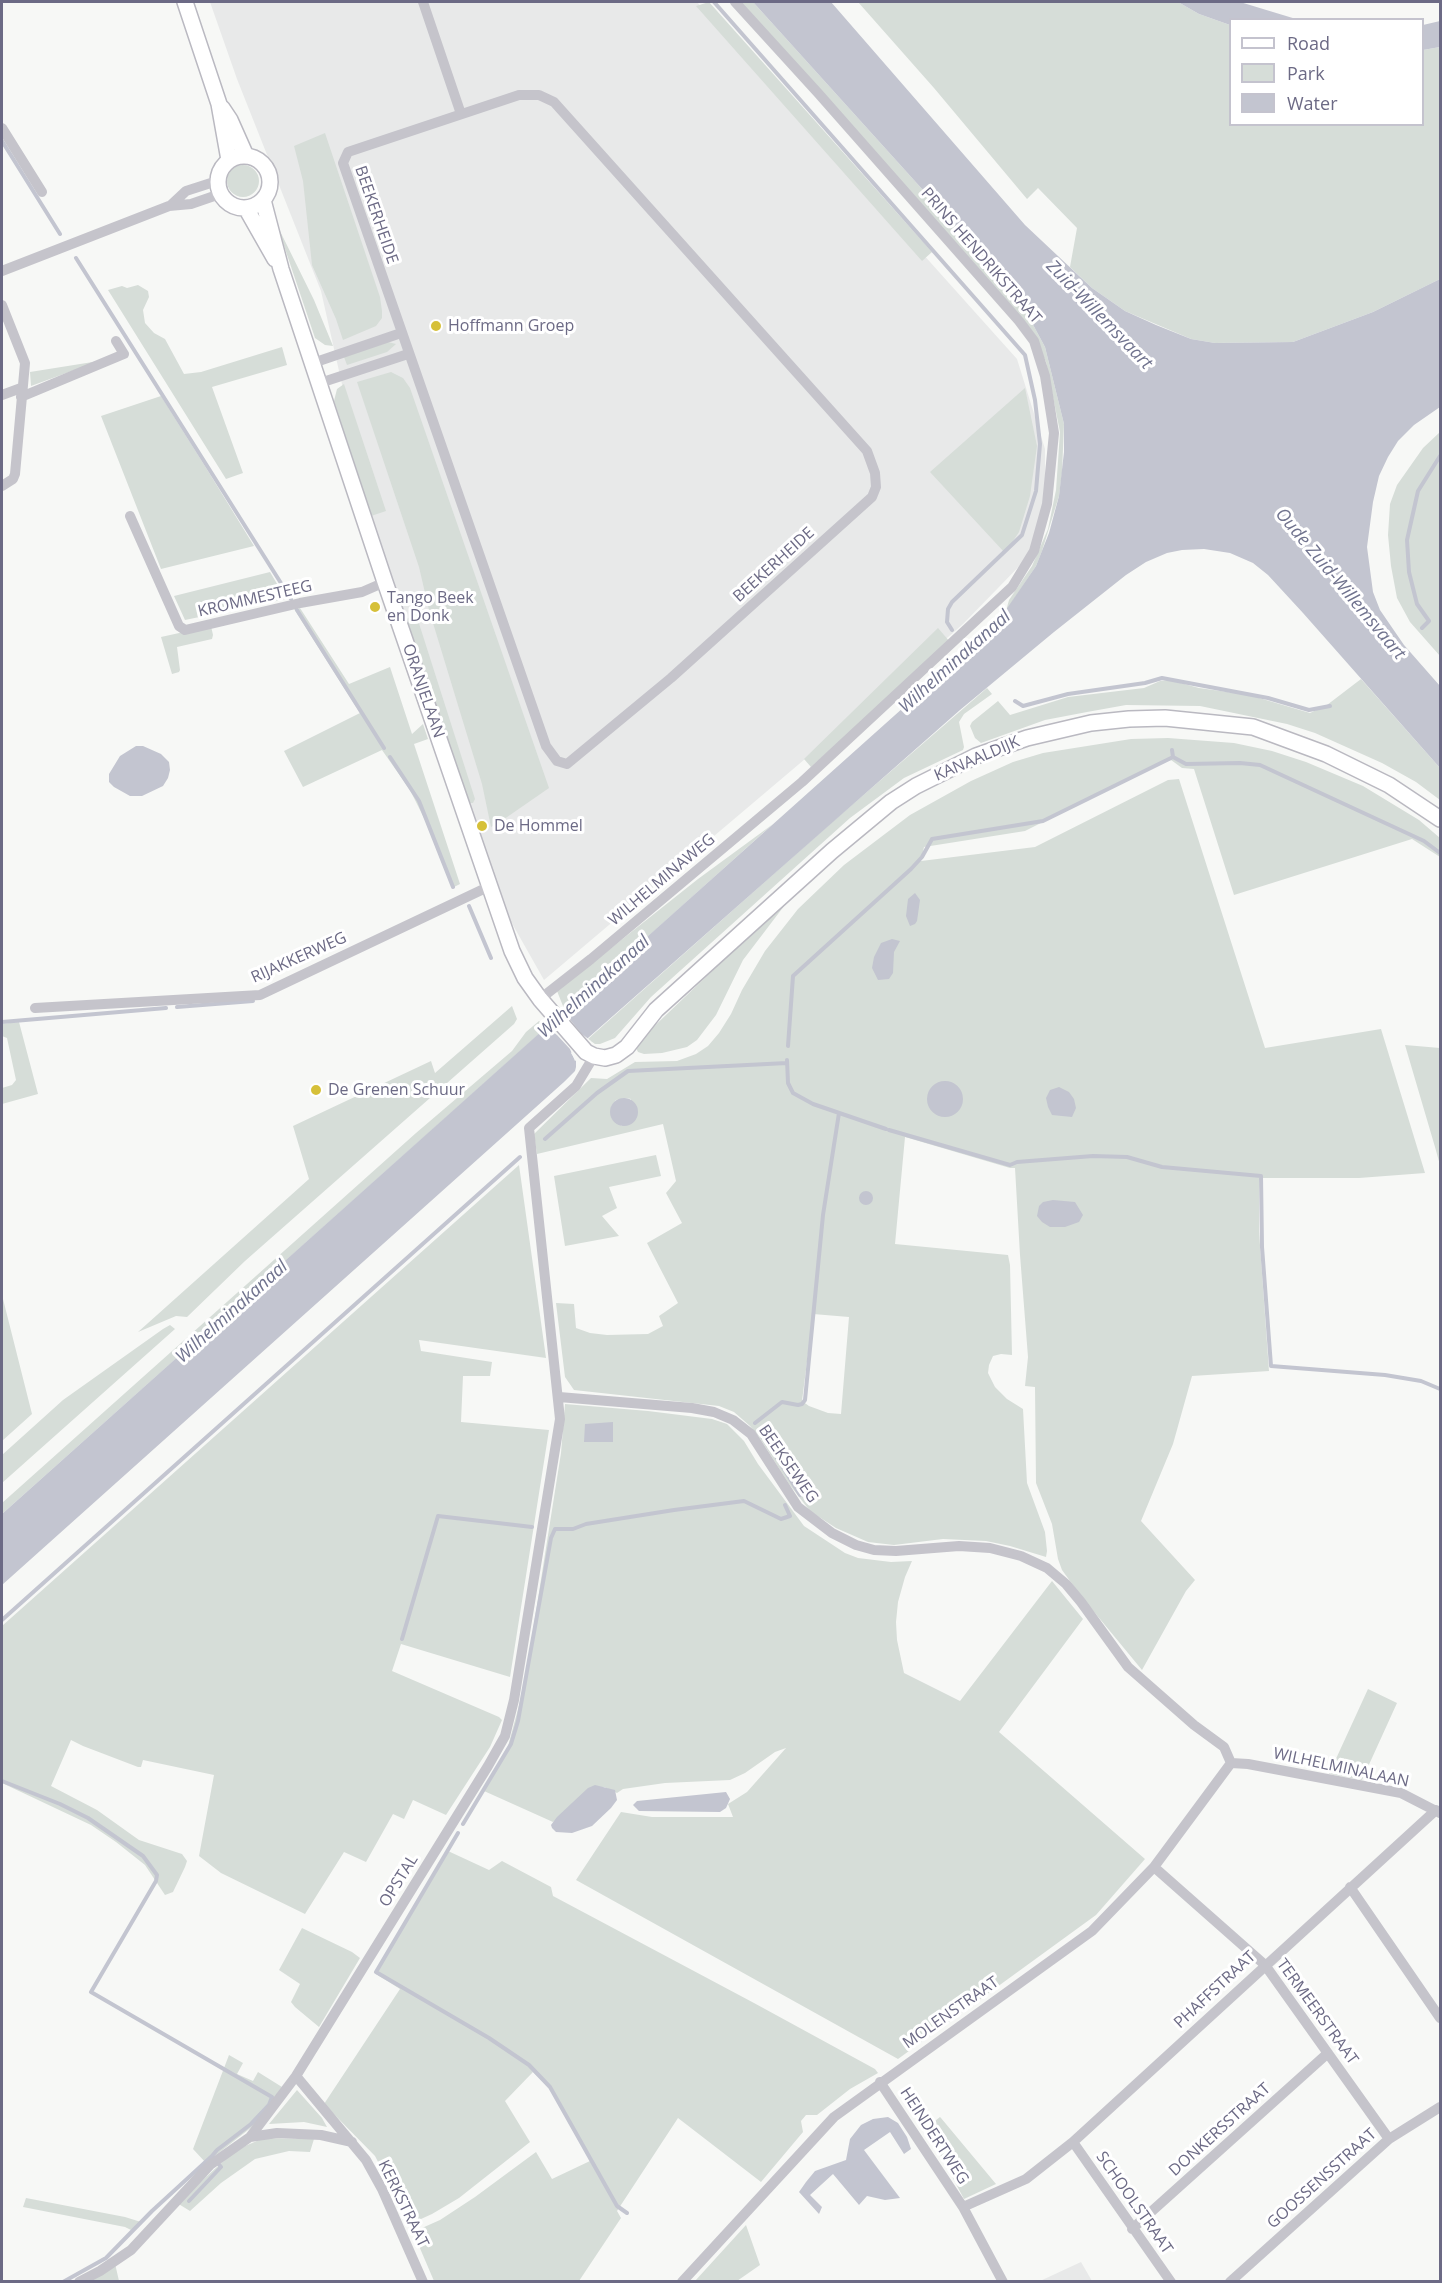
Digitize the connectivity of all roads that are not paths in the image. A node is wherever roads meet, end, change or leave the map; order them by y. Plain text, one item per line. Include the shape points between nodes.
1 (185, 2) edge
2 (423, 2) edge
3 (735, 2) edge
4 (219, 104) junction
5 (461, 114) junction
6 (2, 128) edge
7 (246, 156) junction
8 (229, 160) junction
9 (219, 188) junction
10 (42, 192) dead end
11 (263, 200) junction
12 (246, 208) junction
13 (281, 269) junction
14 (2, 271) edge
15 (2, 306) edge
16 (401, 333) junction
17 (116, 340) dead end
18 (408, 354) junction
19 (313, 363) junction
20 (320, 383) junction
21 (21, 392) junction
22 (2, 395) edge
23 (2, 486) edge
24 (130, 516) dead end
25 (385, 582) junction
26 (802, 782) joint
27 (1440, 819) edge
28 (490, 886) junction
29 (540, 999) junction
30 (35, 1008) dead end
31 (590, 1054) junction
32 (559, 1397) junction
33 (1231, 1763) junction
34 (1438, 1811) edge
35 (1154, 1867) junction
36 (1350, 1887) junction
37 (1265, 1965) junction
38 (1440, 2018) edge
39 (1328, 2053) junction
40 (296, 2076) junction
41 (880, 2082) junction
42 (1440, 2107) edge
43 (250, 2137) junction
44 (1389, 2139) junction
45 (352, 2142) junction
46 (1073, 2142) junction
47 (1010, 2187) joint
48 (963, 2207) junction
49 (1132, 2229) junction
50 (79, 2282) edge
51 (423, 2282) edge
52 (682, 2282) edge
53 (1003, 2282) edge
54 (1171, 2282) edge
55 (1230, 2282) edge

1 - 4 main road
2 - 5 street
3 - 26 street, PRINS HENDRIKSTRAAT via 1034,341 1045,376 1054,433 1047,504 1034,551 1012,586
4 - 7 main road
4 - 8 main road
5 - 16 street, BEEKERHEIDE via 348,152 343,163
5 - 18 street, BEEKERHEIDE via 519,95 539,94 554,102 867,451 876,487 872,497 697,655 567,764 556,761 546,747
6 - 10 street
7 - 8 main road
7 - 11 main road via 260,161 268,172 270,187
8 - 9 main road via 223,165
9 - 12 main road via 229,204
9 - 14 street via 186,191 169,206
11 - 12 main road
11 - 13 main road, ORANJELAAN
12 - 13 main road, ORANJELAAN
13 - 19 main road, ORANJELAAN
15 - 21 street via 25,363
16 - 18 street, BEEKERHEIDE
16 - 19 street
17 - 21 street via 124,354
18 - 20 street
19 - 20 main road, ORANJELAAN
20 - 25 main road, ORANJELAAN
21 - 22 street
21 - 23 street via 14,479
24 - 25 street, KROMMESTEEG via 179,626 185,630 362,592
25 - 28 main road, ORANJELAAN
26 - 29 street, WILHELMINAWEG
27 - 31 main road, KANAALDIJK via 1389,785 1326,754 1253,727 1165,718 1129,719 1091,723 1027,738 976,756 891,802 656,1010 627,1047 605,1058
28 - 29 main road, ORANJELAAN via 512,951
28 - 30 street, RIJAKKERWEG via 260,995
29 - 31 main road, ORANJELAAN
31 - 32 street via 576,1086 529,1128
32 - 33 street, BEEKSEWEG via 692,1408 733,1420 751,1434 798,1507 832,1533 856,1545 896,1551 990,1548 1047,1568 1081,1602 1128,1667 1224,1748
32 - 40 street, OPSTAL via 560,1419 505,1736
33 - 34 street, WILHELMINALAAN via 1401,1793
33 - 35 street, MOLENSTRAAT
34 - 36 street, PHAFFSTRAAT
35 - 37 street, TERMEERSTRAAT
35 - 41 street, MOLENSTRAAT via 1092,1931
36 - 37 street, PHAFFSTRAAT
36 - 38 street
37 - 39 street, TERMEERSTRAAT
37 - 46 street, PHAFFSTRAAT
39 - 44 street, TERMEERSTRAAT
39 - 49 street, DONKERSSTRAAT
40 - 43 street, OPSTAL
40 - 45 street, KERKSTRAAT
41 - 48 street, HEINDERTWEG
41 - 52 street, MOLENSTRAAT via 834,2117
42 - 44 street, GOOSSENSSTRAAT
43 - 45 street via 277,2133 321,2135
43 - 50 street, OPSTAL via 210,2165 132,2250
44 - 55 street, GOOSSENSSTRAAT
45 - 51 street, KERKSTRAAT via 382,2189
46 - 47 street, PHAFFSTRAAT
46 - 49 street, SCHOOLSTRAAT
47 - 48 street, HEINDERTWEG
48 - 53 street, HEINDERTWEG
49 - 54 street, SCHOOLSTRAAT

